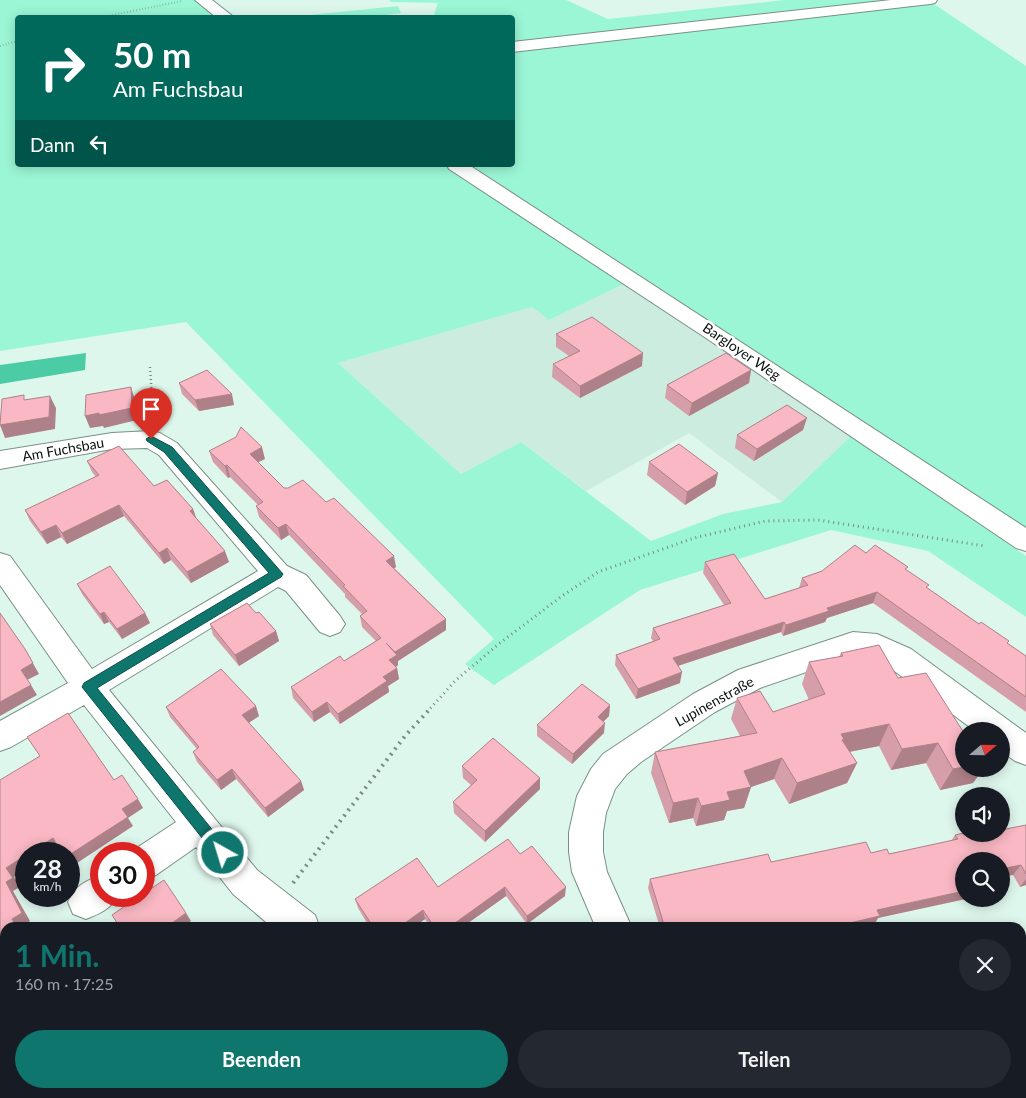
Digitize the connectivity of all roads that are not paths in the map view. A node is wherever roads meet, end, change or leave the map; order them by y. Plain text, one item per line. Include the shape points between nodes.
1 (202, 0) edge
2 (930, 0) edge
3 (224, 15) edge
4 (515, 47) edge
5 (459, 167) edge
6 (0, 460) edge
7 (1026, 541) edge
8 (0, 563) edge
9 (277, 574) junction
10 (330, 624) dead end
11 (88, 687) junction
12 (986, 722) edge
13 (0, 737) edge
14 (1010, 739) edge
15 (1026, 751) edge
16 (200, 825) junction
17 (155, 856) edge
18 (295, 922) edge
19 (611, 922) edge

1 - 3 street
2 - 4 street
5 - 7 street, Bargloyer Weg via 714,332
6 - 9 street, Am Fuchsbau via 112,441 151,439 168,449
8 - 11 street
9 - 10 street via 296,583
9 - 11 street
11 - 13 street
11 - 16 street
12 - 19 street, Lupinenstraße via 900,658 877,646 853,644 749,679 704,703 630,752 603,779 588,813 586,852 590,872
14 - 15 street, Lupinenstraße
16 - 17 street
16 - 18 street via 245,882

